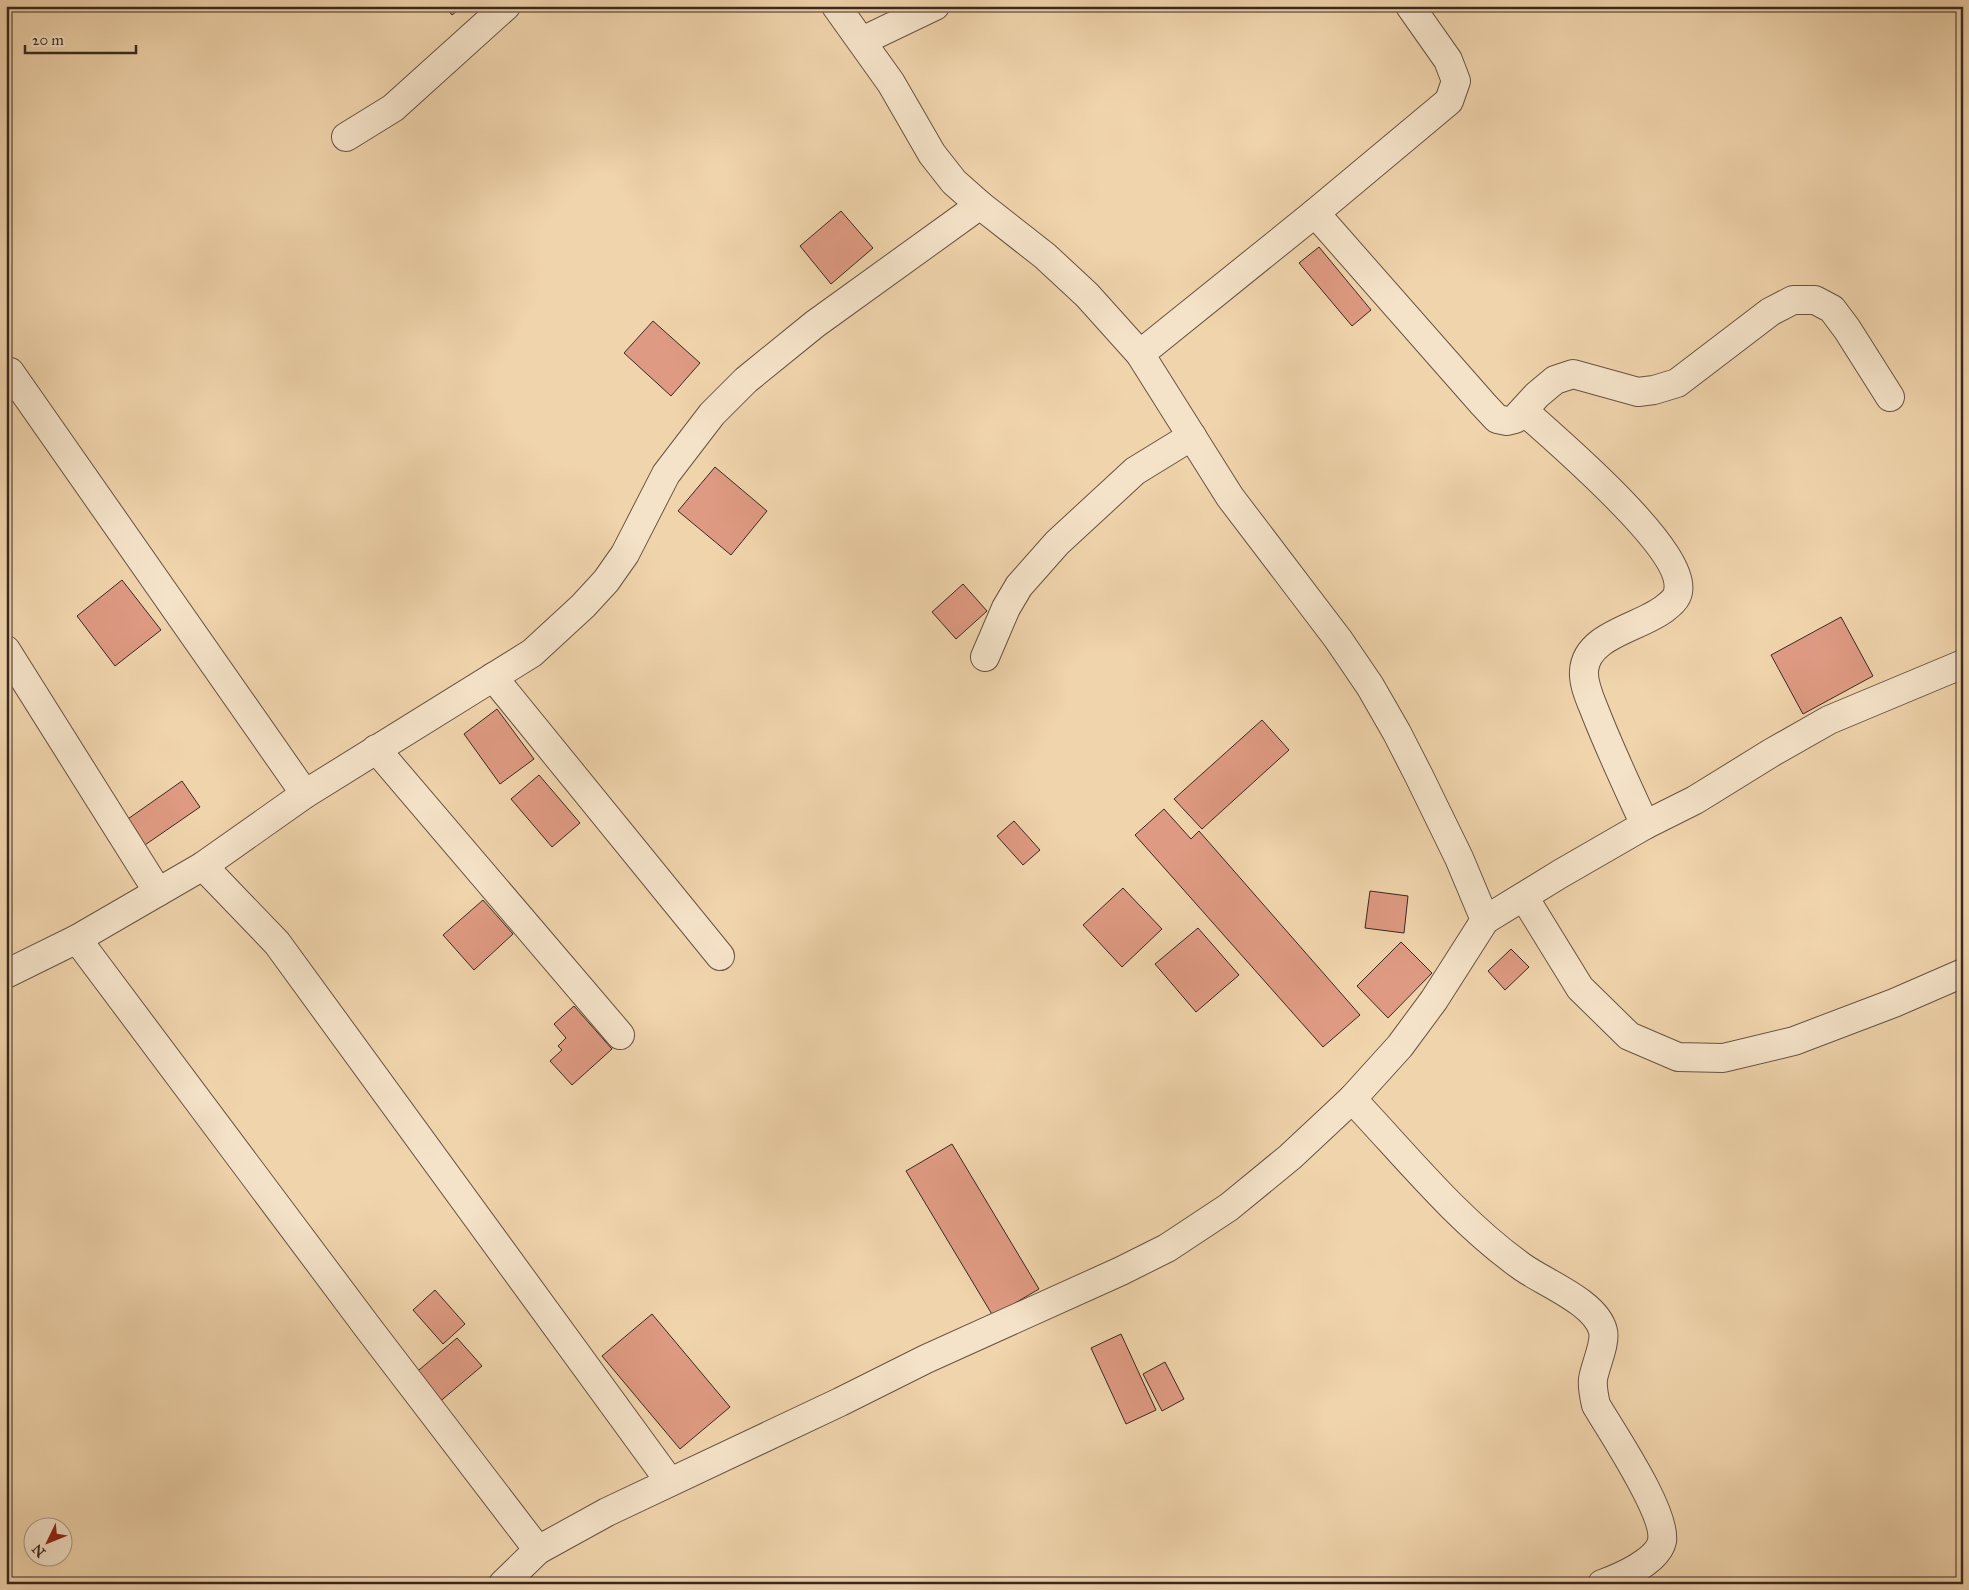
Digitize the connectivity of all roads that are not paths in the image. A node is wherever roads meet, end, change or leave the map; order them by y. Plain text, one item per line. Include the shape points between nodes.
1 (506, 6) edge
2 (836, 6) edge
3 (935, 6) edge
4 (1410, 6) edge
5 (862, 41) junction
6 (346, 137) dead end
7 (980, 205) junction
8 (1315, 213) junction
9 (1140, 354) junction
10 (10, 372) dead end
11 (1890, 397) dead end
12 (1524, 410) junction
13 (1192, 436) junction
14 (6, 650) edge
15 (985, 657) dead end
16 (1963, 664) edge
17 (494, 677) junction
18 (376, 749) junction
19 (304, 794) junction
20 (1645, 825) junction
21 (202, 866) junction
22 (158, 892) junction
23 (1524, 897) junction
24 (1485, 920) junction
25 (78, 939) junction
26 (720, 956) dead end
27 (1963, 973) edge
28 (6, 974) edge
29 (620, 1035) dead end
30 (1352, 1099) junction
31 (670, 1482) junction
32 (538, 1550) junction
33 (1605, 1583) edge
34 (504, 1584) edge

1 - 6 street via 393,108
2 - 5 street
3 - 5 street
4 - 8 street via 1448,60 1456,81 1448,101
5 - 7 street via 891,83 932,154 954,182
7 - 9 street via 1045,256 1087,295
7 - 17 street via 815,324 746,380 712,414 666,474 626,554 606,581 532,653
8 - 9 street
8 - 12 street via 1482,404 1497,418 1507,422
9 - 13 street
10 - 19 street
11 - 12 street via 1832,309 1815,300 1793,300 1770,312 1677,383 1638,392 1573,374 1555,380
12 - 20 street via 1640,522 1669,559 1677,579 1678,593 1671,604 1654,617 1601,641 1588,654 1584,671 1587,692
13 - 15 street via 1136,470 1057,542 1006,608
13 - 24 street via 1230,497 1370,686 1419,776
14 - 22 street
16 - 20 street via 1829,720 1695,800
17 - 18 street
17 - 26 street
18 - 19 street
18 - 29 street
19 - 21 street
20 - 23 street
21 - 22 street
21 - 31 street via 277,943
22 - 25 street
23 - 24 street
23 - 27 street via 1580,988 1629,1036 1678,1057 1723,1058 1794,1041
24 - 30 street via 1400,1046
25 - 28 street
25 - 32 street
30 - 31 street via 1229,1207 1166,1248
30 - 33 street via 1477,1231 1522,1267 1581,1303 1604,1332 1593,1377 1596,1405 1651,1500 1662,1529 1662,1542 1655,1555
31 - 32 street
32 - 34 street

